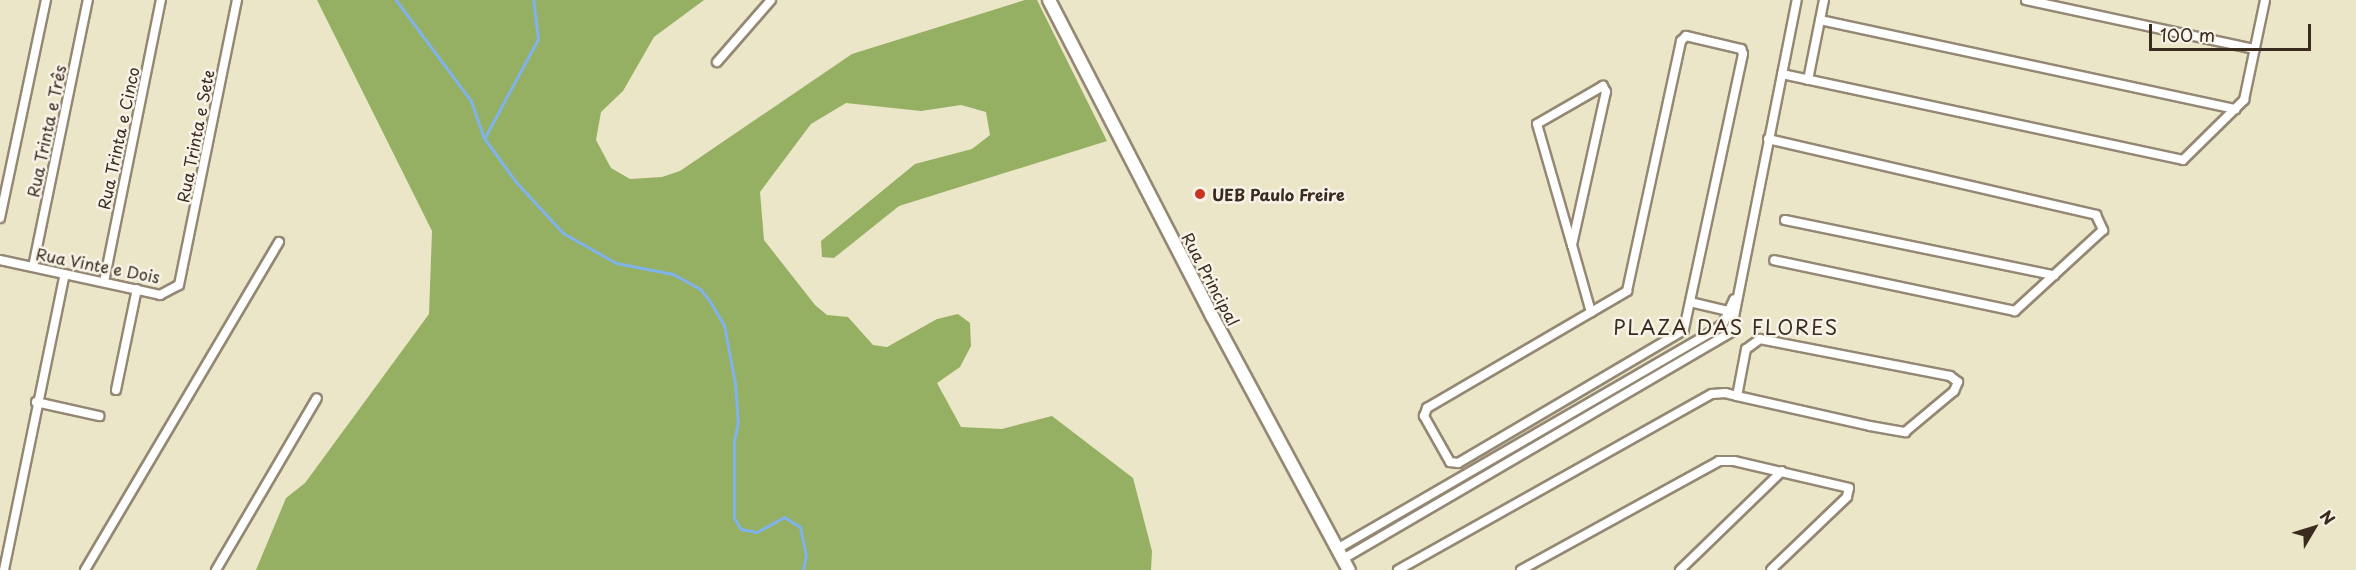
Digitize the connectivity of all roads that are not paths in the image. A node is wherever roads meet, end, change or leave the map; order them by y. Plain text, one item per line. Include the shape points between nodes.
1 (46, 0) edge
2 (88, 0) edge
3 (161, 0) edge
4 (237, 0) edge
5 (771, 0) edge
6 (1048, 0) edge
7 (1797, 0) edge
8 (1824, 0) edge
9 (2026, 0) edge
10 (2265, 0) edge
11 (1820, 20) junction
12 (2255, 49) junction
13 (717, 62) dead end
14 (1782, 74) junction
15 (1808, 80) junction
16 (2236, 109) junction
17 (1768, 139) junction
18 (0, 219) edge
19 (1785, 220) dead end
20 (279, 242) dead end
21 (1572, 245) junction
22 (1774, 260) dead end
23 (0, 261) edge
24 (33, 267) junction
25 (65, 274) junction
26 (2054, 275) junction
27 (182, 277) joint
28 (104, 282) junction
29 (137, 290) junction
30 (1690, 302) junction
31 (1591, 312) junction
32 (1732, 312) junction
33 (116, 390) dead end
34 (1737, 396) junction
35 (317, 398) dead end
36 (36, 402) junction
37 (99, 416) dead end
38 (1782, 471) junction
39 (1340, 554) junction
40 (4, 568) edge
41 (86, 570) edge
42 (216, 570) edge
43 (1349, 570) edge
44 (1398, 570) edge
45 (1521, 570) edge
46 (1680, 570) edge
47 (1771, 570) edge

1 - 18 street
2 - 24 street, Rua Trinta e Três
3 - 28 street, Rua Trinta e Cinco
4 - 27 street, Rua Trinta e Sete
5 - 13 street
6 - 39 street, Rua Principal
7 - 14 street
8 - 11 street
9 - 12 street
10 - 12 street
11 - 15 street
11 - 16 street
12 - 16 street via 2244,100
14 - 15 street
14 - 17 street
15 - 16 street via 2183,160
17 - 26 street via 2096,215 2103,230
17 - 32 street
19 - 26 street
20 - 41 street
21 - 21 street via 1537,124 1603,86 1606,92
21 - 31 street
22 - 26 street via 2015,310
23 - 24 street, Rua Vinte e Dois
24 - 25 street, Rua Vinte e Dois
25 - 28 street, Rua Vinte e Dois
25 - 36 street
27 - 29 street, Rua Vinte e Dois via 166,293
28 - 29 street, Rua Vinte e Dois
29 - 33 street
30 - 31 street via 1684,330 1678,337 1458,463 1450,462 1424,416 1427,408
30 - 31 street via 1743,54 1741,49 1686,36 1681,42 1627,291
30 - 32 street
32 - 39 street via 1710,333
34 - 34 street via 1905,432 1958,382 1950,376 1760,339 1746,349
34 - 44 street via 1712,394 1696,399
35 - 42 street
36 - 37 street
36 - 40 street
38 - 45 street via 1734,460 1712,463
38 - 46 street
38 - 47 street via 1844,484 1851,490
39 - 43 street, Rua Principal

